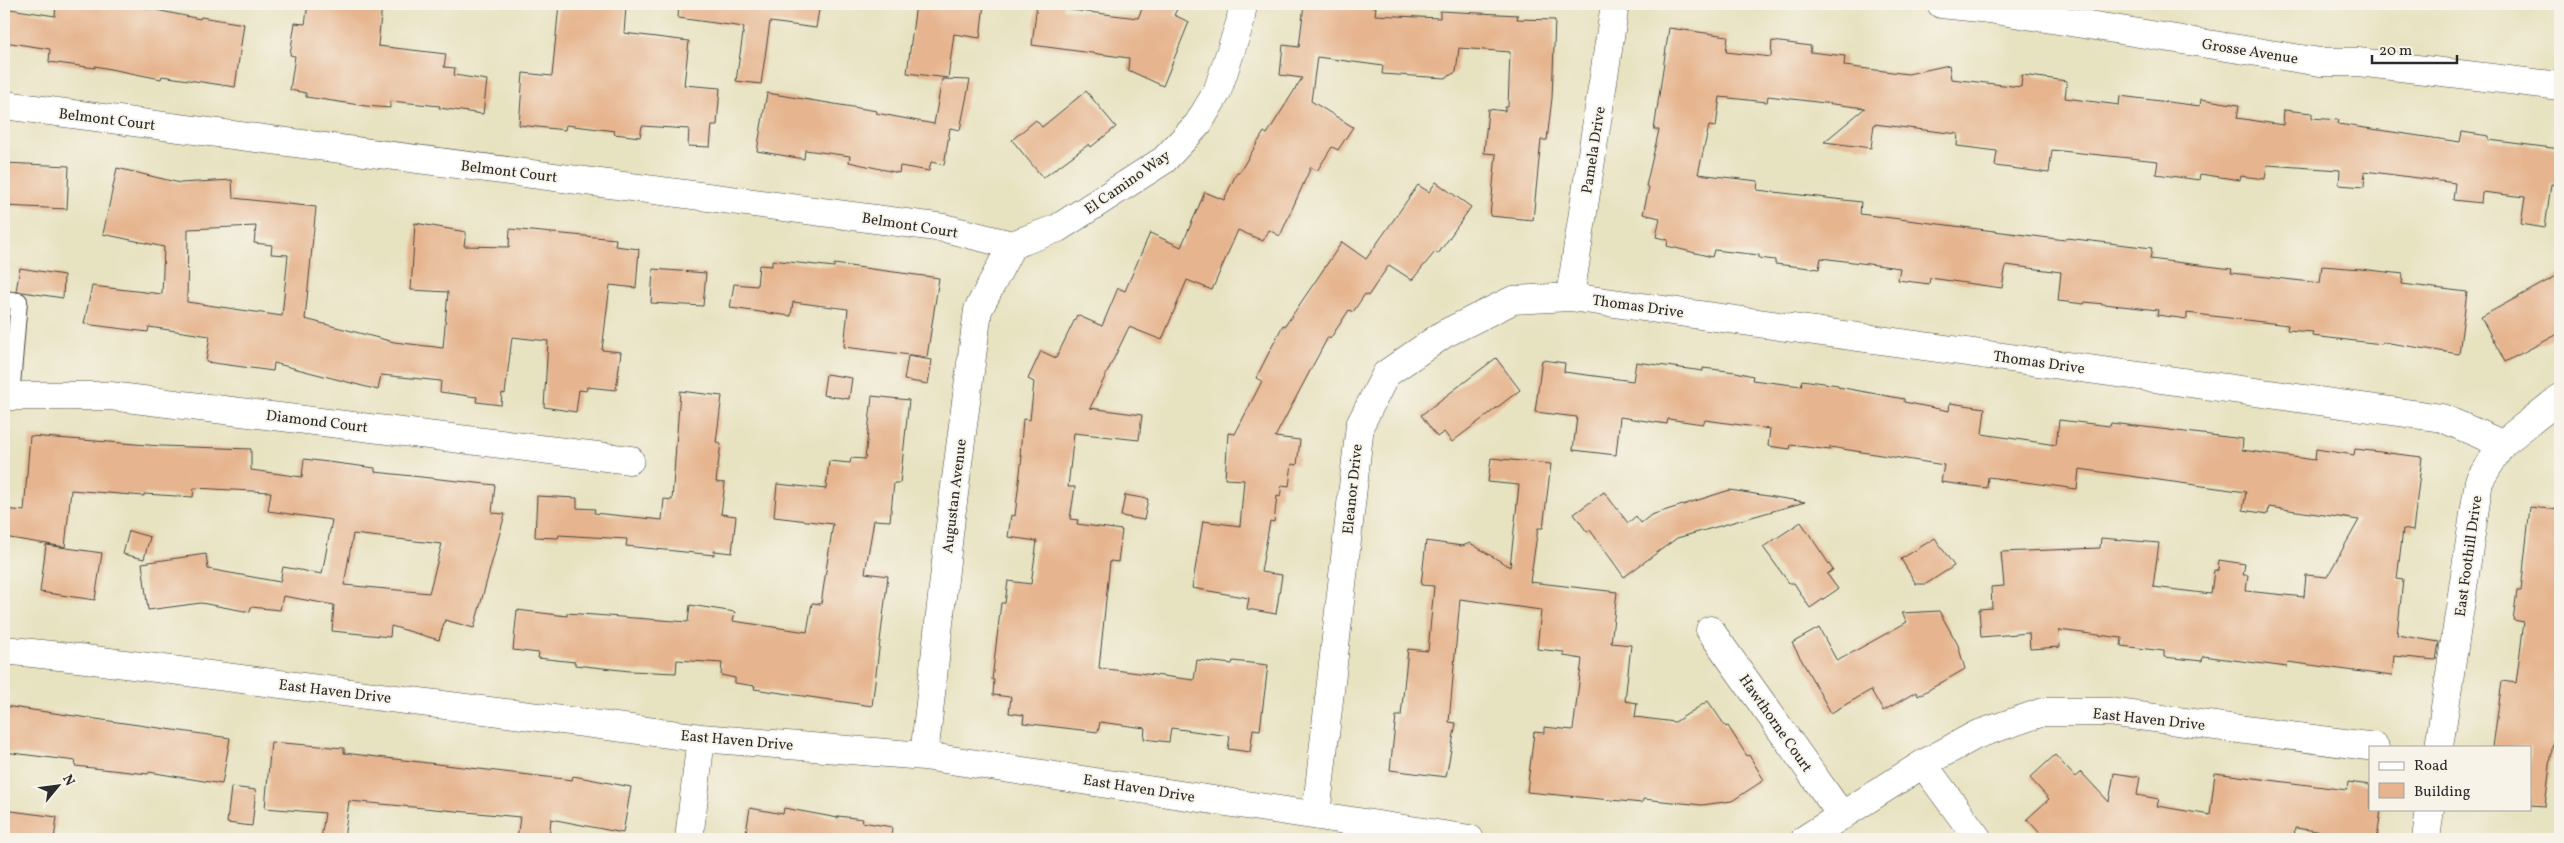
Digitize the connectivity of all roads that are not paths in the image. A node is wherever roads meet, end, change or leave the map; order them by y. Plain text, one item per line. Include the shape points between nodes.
1 (1243, 4) edge
2 (1615, 4) edge
3 (1941, 4) edge
4 (1989, 6) edge
5 (2560, 86) edge
6 (4, 105) edge
7 (1012, 245) junction
8 (1570, 297) junction
9 (4, 299) edge
10 (8, 396) edge
11 (2560, 398) edge
12 (2502, 444) junction
13 (630, 460) dead end
14 (1710, 630) dead end
15 (4, 650) edge
16 (700, 738) junction
17 (2369, 746) edge
18 (2440, 746) edge
19 (924, 756) junction
20 (1923, 764) junction
21 (2430, 810) edge
22 (1316, 815) junction
23 (1842, 816) junction
24 (689, 839) edge
25 (1470, 839) edge
26 (1805, 839) edge
27 (1978, 839) edge
28 (2426, 839) edge

1 - 7 street, El Camino Way via 1240,23 1217,92 1198,124 1164,160 1058,228
2 - 8 street, Pamela Drive
3 - 4 street, Grosse Avenue
4 - 5 street, Grosse Avenue via 2320,62 2358,62
6 - 7 street, Belmont Court via 934,226
7 - 19 street, Augustan Avenue via 978,310 950,517
8 - 12 street, Thomas Drive via 2442,418
8 - 22 street, Eleanor Drive via 1513,300 1444,334 1386,374 1360,425
9 - 10 lane via 19,301
10 - 13 street, Diamond Court via 110,396
11 - 12 street, East Foothill Drive
12 - 18 street, East Foothill Drive via 2479,481
14 - 23 street, Hawthorne Court
15 - 16 street, East Haven Drive
16 - 19 street, East Haven Drive
16 - 24 street
17 - 20 street, East Haven Drive via 2109,712 2043,712 1976,735
19 - 22 street, East Haven Drive
20 - 23 street, East Haven Drive
20 - 27 street
21 - 28 street
22 - 25 street, East Haven Drive
23 - 26 street, East Haven Drive

